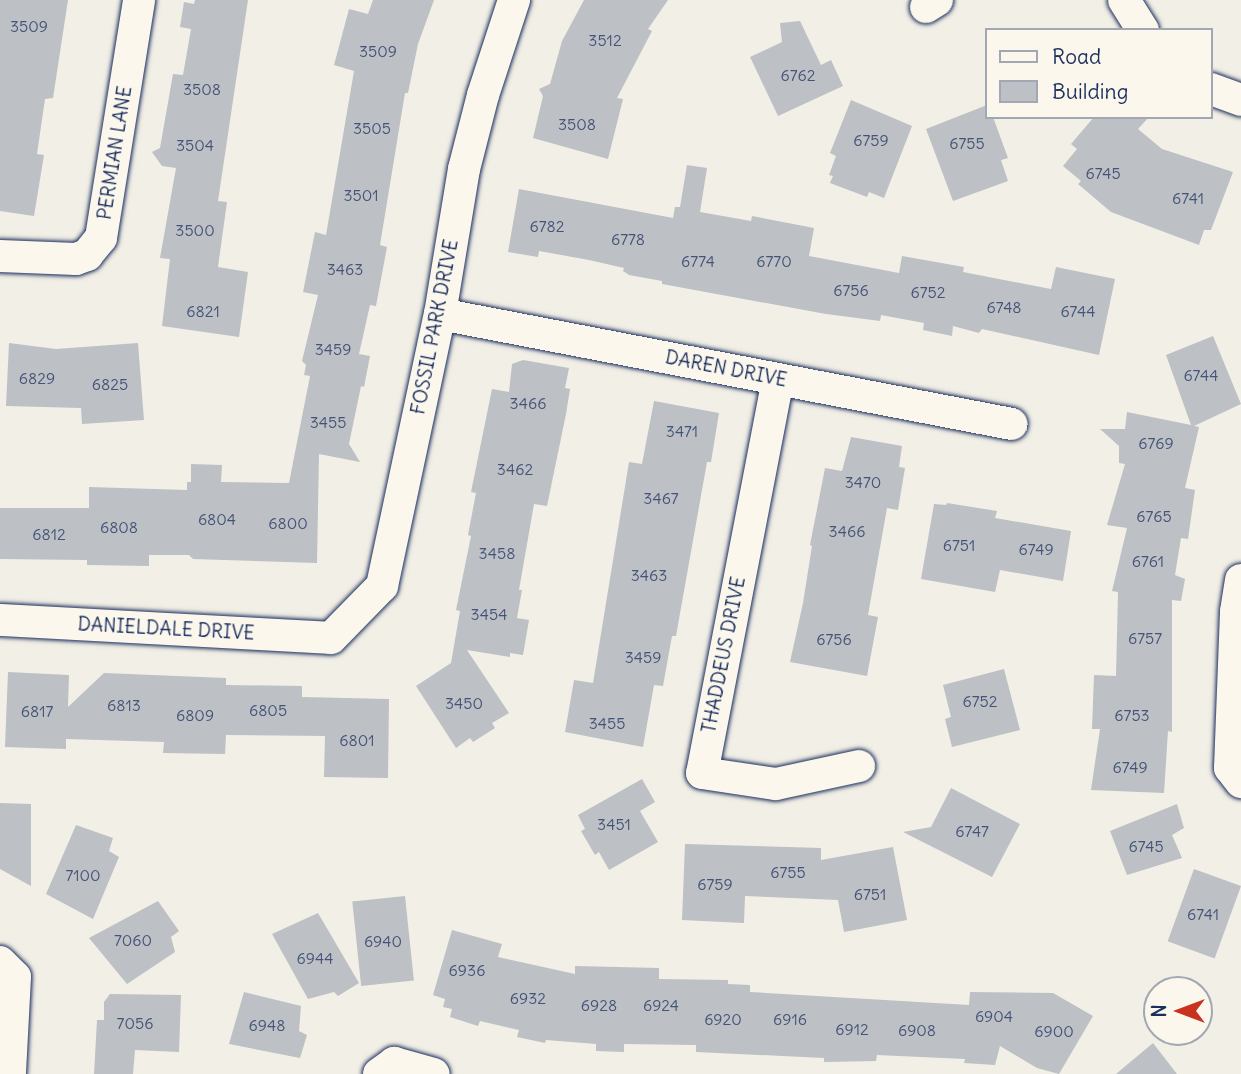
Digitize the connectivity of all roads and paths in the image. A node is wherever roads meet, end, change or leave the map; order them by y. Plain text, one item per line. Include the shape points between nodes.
1 (139, 0) edge
2 (514, 0) edge
3 (1124, 0) edge
4 (1142, 28) edge
5 (1213, 90) edge
6 (1241, 100) edge
7 (0, 256) edge
8 (440, 314) junction
9 (778, 379) junction
10 (1012, 424) dead end
11 (1241, 580) edge
12 (0, 620) edge
13 (331, 638) joint
14 (859, 766) dead end
15 (1241, 782) edge
16 (0, 962) edge
17 (10, 1074) edge
18 (379, 1074) edge
19 (435, 1074) edge

1 - 7 street, PERMIAN LANE via 101,238 87,255 76,259
2 - 8 street, FOSSIL PARK DRIVE via 464,169
3 - 4 street
5 - 6 street
8 - 9 street, DAREN DRIVE
8 - 13 street, FOSSIL PARK DRIVE via 382,586
9 - 10 street, DAREN DRIVE
9 - 14 street, THADDEUS DRIVE via 702,773 776,784
11 - 15 street via 1230,768
12 - 13 street, DANIELDALE DRIVE
16 - 17 street via 15,977
18 - 19 street via 394,1063

